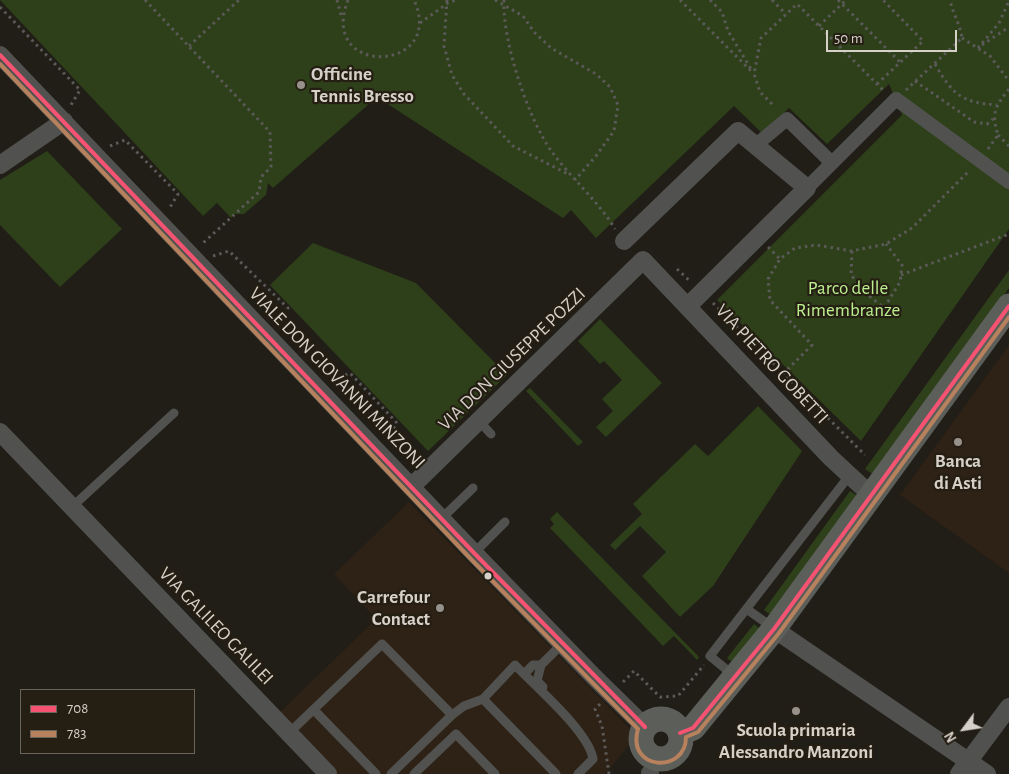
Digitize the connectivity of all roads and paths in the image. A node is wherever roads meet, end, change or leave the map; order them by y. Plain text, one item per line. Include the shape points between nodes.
1 (145, 0) edge
2 (240, 0) edge
3 (337, 0) edge
4 (348, 0) edge
5 (414, 0) edge
6 (456, 0) edge
7 (496, 0) edge
8 (680, 0) edge
9 (710, 0) edge
10 (772, 0) edge
11 (838, 0) edge
12 (846, 0) edge
13 (883, 0) edge
14 (950, 0) edge
15 (1009, 1) edge
16 (447, 2) edge
17 (504, 2) edge
18 (842, 4) junction
19 (0, 7) edge
20 (786, 14) junction
21 (420, 23) junction
22 (343, 24) junction
23 (819, 26) junction
24 (1009, 27) edge
25 (962, 38) junction
26 (189, 46) junction
27 (978, 48) junction
28 (0, 55) edge
29 (900, 62) junction
30 (935, 64) junction
31 (754, 74) junction
32 (1009, 81) edge
33 (915, 82) junction
34 (877, 84) junction
35 (1009, 89) edge
36 (896, 99) junction
37 (772, 104) dead end
38 (997, 105) junction
39 (66, 115) junction
40 (993, 119) junction
41 (998, 135) junction
42 (756, 145) junction
43 (1009, 146) edge
44 (106, 148) dead end
45 (980, 161) junction
46 (832, 163) junction
47 (0, 165) edge
48 (571, 175) junction
49 (575, 180) junction
50 (1009, 182) edge
51 (807, 188) junction
52 (167, 211) dead end
53 (638, 228) junction
54 (1009, 234) edge
55 (624, 241) dead end
56 (886, 244) junction
57 (852, 251) junction
58 (643, 260) joint
59 (675, 266) dead end
60 (901, 275) junction
61 (702, 292) junction
62 (688, 306) junction
63 (1009, 306) edge
64 (277, 325) dead end
65 (326, 374) dead end
66 (783, 374) junction
67 (174, 413) dead end
68 (0, 432) edge
69 (394, 446) dead end
70 (865, 455) dead end
71 (849, 476) junction
72 (411, 487) junction
73 (473, 488) dead end
74 (872, 496) junction
75 (74, 506) junction
76 (441, 518) junction
77 (506, 522) dead end
78 (474, 553) junction
79 (748, 610) junction
80 (774, 629) junction
81 (562, 644) junction
82 (541, 665) junction
83 (524, 674) junction
84 (736, 677) junction
85 (483, 699) junction
86 (555, 707) junction
87 (1009, 707) edge
88 (314, 710) junction
89 (452, 715) junction
90 (645, 727) junction
91 (289, 733) junction
92 (680, 733) junction
93 (964, 768) edge
94 (651, 770) edge
95 (328, 774) edge
96 (376, 774) edge
97 (391, 774) edge
98 (414, 774) edge
99 (495, 774) edge
100 (556, 774) edge
101 (578, 774) edge
102 (987, 774) edge

1 - 26 path
2 - 26 path
3 - 22 path
4 - 22 path
5 - 21 path
6 - 16 path
7 - 17 path
8 - 31 path
9 - 31 path via 722,12 728,31
10 - 20 path
11 - 18 path
12 - 18 path
13 - 29 path via 923,41
14 - 25 path via 952,12 961,26
15 - 27 path via 999,23
16 - 21 path
16 - 48 path via 444,46 452,75 464,94 513,146
17 - 48 path via 511,51 527,102 551,150
17 - 49 path via 523,16 551,48 596,74 610,87 618,105 614,131
18 - 23 path
18 - 29 path
19 - 39 path via 80,90
20 - 23 path via 796,4
20 - 31 path via 761,38
21 - 22 path via 413,40 400,54 388,58 364,54 353,46
23 - 34 path
24 - 27 path
25 - 27 path
25 - 30 path
26 - 64 path via 270,132 271,167 261,177 259,192 200,246 211,257 229,251 288,308
27 - 32 path via 990,56
28 - 39 street, VIALE DON GIOVANNI MINZONI
29 - 34 path
30 - 33 path
30 - 38 path via 957,95 975,104
31 - 37 path via 760,92
33 - 36 path
33 - 40 path via 974,122 986,124
34 - 36 path
35 - 38 path
36 - 45 street
36 - 46 street
38 - 40 path
39 - 47 street
39 - 72 street, VIALE DON GIOVANNI MINZONI
40 - 41 path
41 - 43 path
41 - 45 path
42 - 46 street via 787,119
42 - 51 street
42 - 53 street via 738,131
44 - 52 path via 125,140 178,194
45 - 50 street
45 - 56 path via 912,228
46 - 51 street
48 - 49 path
49 - 53 path via 618,234 631,220
51 - 61 street
53 - 55 street
54 - 60 path
56 - 57 path
56 - 60 path via 902,265
57 - 60 path via 851,275 884,308
57 - 66 path via 816,245 796,248 780,259 768,279 770,300 812,345
58 - 62 street, VIA PIETRO GOBETTI
58 - 72 street, VIA DON GIUSEPPE POZZI via 485,427
59 - 61 path
61 - 62 street
61 - 66 path
62 - 71 street, VIA PIETRO GOBETTI
63 - 74 main road
65 - 69 path via 333,381 350,373 397,423 388,439
66 - 70 path
67 - 75 lane
68 - 75 street, VIA GALILEO GALILEI
71 - 74 street, VIA PIETRO GOBETTI
71 - 79 lane
72 - 76 street, VIALE DON GIOVANNI MINZONI
73 - 76 lane
74 - 80 main road
75 - 91 street, VIA GALILEO GALILEI
76 - 78 street, VIALE DON GIOVANNI MINZONI
77 - 78 lane
78 - 81 street, VIALE DON GIOVANNI MINZONI
79 - 80 lane
79 - 84 lane via 710,656
80 - 84 main road
80 - 93 street
81 - 82 lane
81 - 90 street, VIALE DON GIOVANNI MINZONI
82 - 83 lane via 533,665
82 - 86 lane via 537,681 553,697
83 - 85 lane via 516,665
83 - 86 lane
84 - 92 main road via 692,728
85 - 89 lane
85 - 100 lane
86 - 101 lane via 591,748 592,758
87 - 93 street
88 - 89 lane via 382,644
88 - 91 lane
88 - 96 lane
89 - 97 lane
90 - 92 main road via 661,719 672,723
90 - 94 main road via 641,739 649,755
91 - 95 street, VIA GALILEO GALILEI
92 - 94 main road via 677,751
93 - 102 street
98 - 99 lane via 456,734

